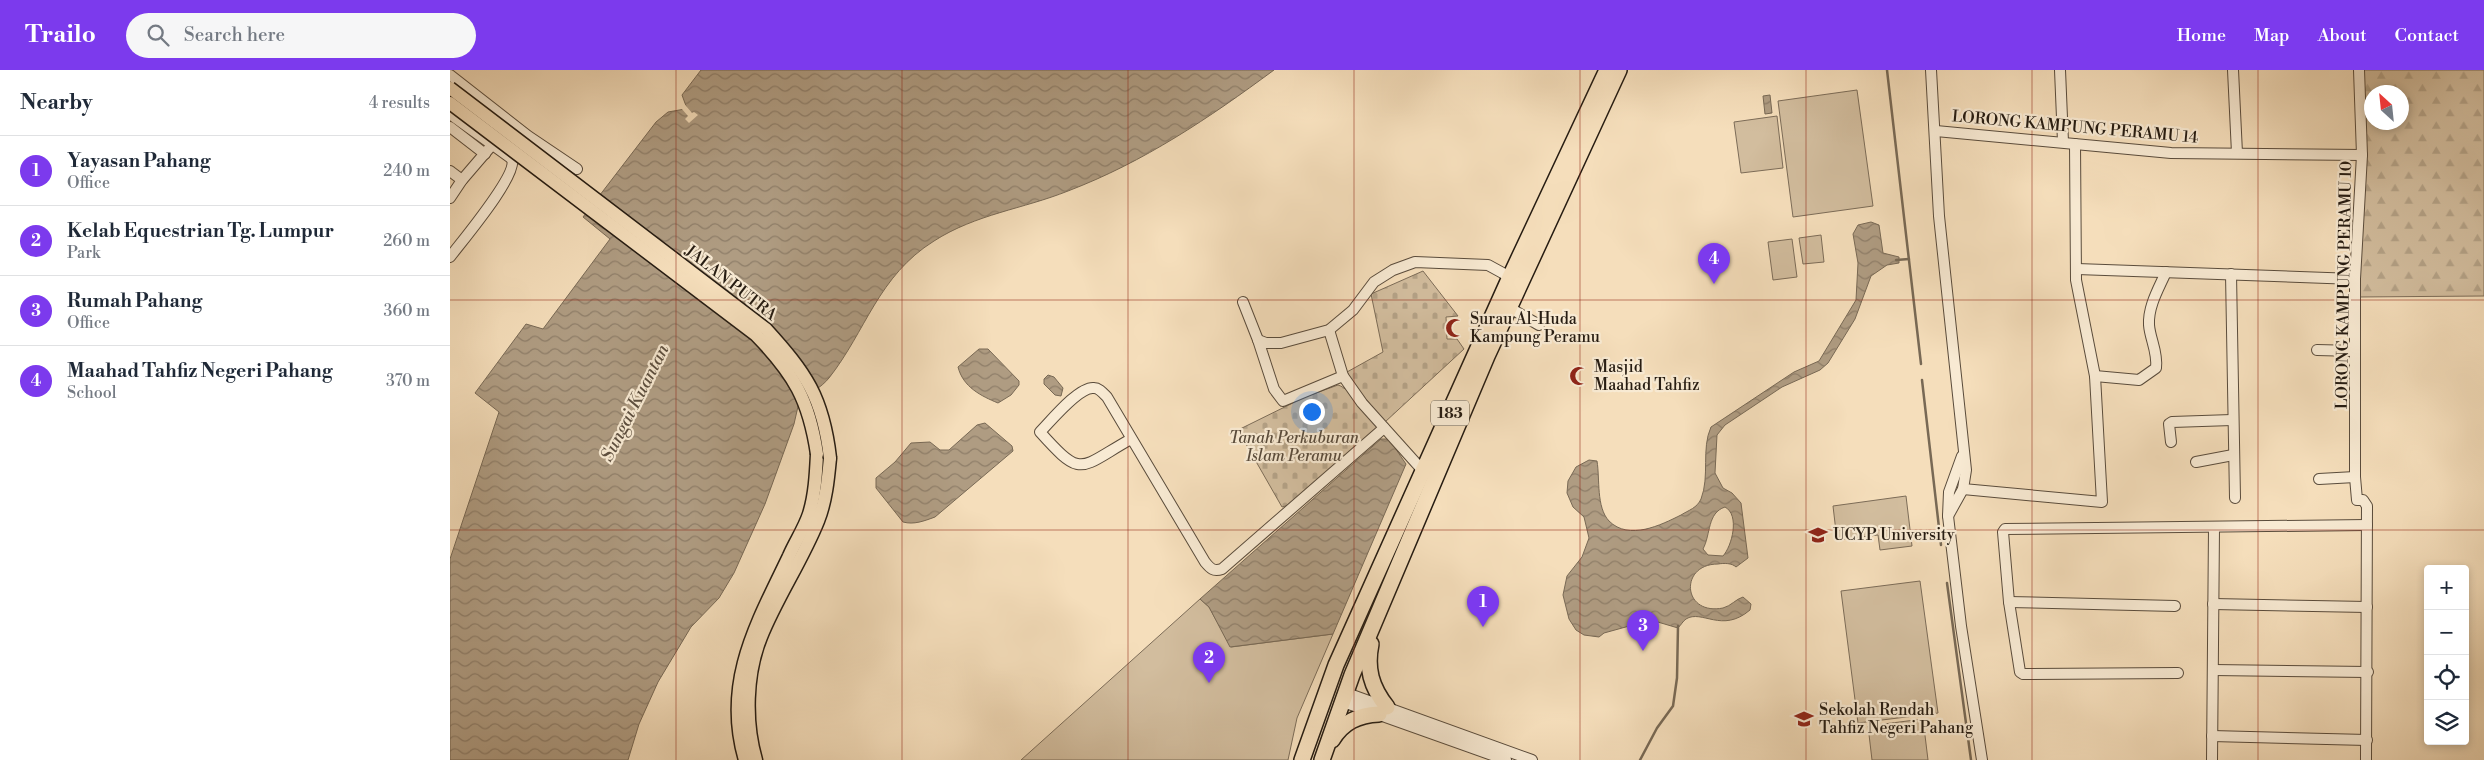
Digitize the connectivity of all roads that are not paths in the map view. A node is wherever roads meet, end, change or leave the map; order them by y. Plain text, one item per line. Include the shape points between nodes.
1 (1607, 70) edge
2 (1619, 70) edge
3 (1931, 70) edge
4 (2060, 70) edge
5 (2233, 70) edge
6 (2359, 70) edge
7 (450, 75) edge
8 (450, 88) edge
9 (450, 103) edge
10 (450, 114) edge
11 (450, 127) edge
12 (1936, 131) junction
13 (528, 136) junction
14 (2063, 142) junction
15 (2075, 144) junction
16 (492, 145) junction
17 (530, 147) junction
18 (550, 149) junction
19 (2237, 153) junction
20 (485, 154) junction
21 (2362, 155) junction
22 (512, 159) junction
23 (577, 169) dead end
24 (450, 171) edge
25 (462, 180) junction
26 (450, 198) edge
27 (450, 257) edge
28 (2076, 269) junction
29 (2166, 272) junction
30 (2230, 274) junction
31 (1510, 277) junction
32 (2355, 279) junction
33 (1243, 302) dead end
34 (1510, 308) junction
35 (1539, 325) dead end
36 (1329, 330) junction
37 (1258, 340) junction
38 (2317, 350) dead end
39 (2355, 351) junction
40 (1343, 376) junction
41 (2095, 376) junction
42 (2232, 420) junction
43 (1384, 428) junction
44 (1131, 439) junction
45 (2171, 442) dead end
46 (1963, 453) junction
47 (2233, 455) junction
48 (824, 456) junction
49 (2196, 462) dead end
50 (1424, 472) junction
51 (2356, 477) junction
52 (2318, 479) dead end
53 (1963, 489) junction
54 (2235, 498) dead end
55 (1948, 516) junction
56 (2367, 526) junction
57 (2214, 528) junction
58 (1374, 580) junction
59 (2009, 602) junction
60 (2213, 604) junction
61 (2175, 606) dead end
62 (2367, 607) junction
63 (1376, 618) junction
64 (2212, 670) junction
65 (2368, 672) junction
66 (2178, 673) dead end
67 (1344, 697) junction
68 (1383, 710) junction
69 (2212, 736) junction
70 (2367, 740) junction
71 (1319, 758) edge
72 (745, 760) edge
73 (756, 760) edge
74 (1302, 760) edge
75 (1506, 760) edge
76 (1532, 760) edge
77 (1982, 760) edge
78 (2212, 760) edge
79 (2366, 760) edge

1 - 31 highway, 183
2 - 34 highway, 183
3 - 12 street
4 - 14 street
5 - 19 street
6 - 21 street, LORONG KAMPUNG PERAMU 10
7 - 13 street
8 - 48 main road, JALAN PUTRA, bridge via 766,329 796,362 810,384 826,431
9 - 48 main road, JALAN PUTRA, bridge via 756,335 774,354 801,393
10 - 16 street
11 - 20 street
12 - 14 street, LORONG KAMPUNG PERAMU 14
12 - 46 street via 1939,216
13 - 17 street
13 - 18 street
14 - 15 street, LORONG KAMPUNG PERAMU 14
15 - 19 street, LORONG KAMPUNG PERAMU 14 via 2171,153
15 - 28 street
16 - 20 street
16 - 22 street
17 - 18 street
17 - 22 street via 523,156
18 - 23 street
19 - 21 street, LORONG KAMPUNG PERAMU 14
20 - 25 street
21 - 32 street, LORONG KAMPUNG PERAMU 10
22 - 27 street via 514,165 503,188
24 - 25 street
25 - 26 street
28 - 29 street
28 - 41 street
29 - 30 street
29 - 41 street via 2153,303 2149,323 2156,368 2139,380
30 - 32 street
30 - 42 street
31 - 36 street via 1494,267 1479,264 1408,264 1374,282 1353,310
31 - 50 highway, 183
32 - 39 street, LORONG KAMPUNG PERAMU 10
33 - 37 street
34 - 35 street
34 - 63 highway, 183
36 - 37 street via 1281,343
36 - 40 street
37 - 40 street via 1274,389 1283,401
38 - 39 street
39 - 51 street, LORONG KAMPUNG PERAMU 10
40 - 43 street
41 - 53 street via 2102,502
42 - 45 street via 2172,422 2168,427
42 - 47 street
43 - 44 street via 1216,571 1205,562
43 - 50 street
44 - 44 street via 1107,397 1094,387 1075,396 1040,432 1061,455 1080,466
46 - 53 street via 1966,470
46 - 55 street via 1950,492
47 - 49 street
47 - 54 street
48 - 72 main road, JALAN PUTRA via 808,515 750,637 742,668 738,710
48 - 73 main road, JALAN PUTRA via 826,489 819,520 760,637 751,672 749,706
50 - 58 highway, 183
51 - 52 street
51 - 56 street, LORONG KAMPUNG PERAMU 10 via 2357,500 2363,500 2367,506
53 - 55 street
55 - 77 street
56 - 57 street
56 - 62 street
57 - 59 street via 2005,529 2002,532
57 - 60 street
58 - 67 highway via 1375,594 1339,681
58 - 74 highway, 183 via 1336,665
59 - 61 street
59 - 66 street via 2018,667 2024,674
60 - 62 street
60 - 64 street
62 - 65 street
63 - 67 highway, 183
63 - 68 highway via 1368,659 1369,673
64 - 65 street
64 - 69 street
65 - 70 street
67 - 68 street via 1352,694
67 - 71 highway via 1334,700 1327,708
68 - 71 highway via 1346,723
68 - 75 street
68 - 76 street
69 - 70 street
69 - 78 street
70 - 79 street

